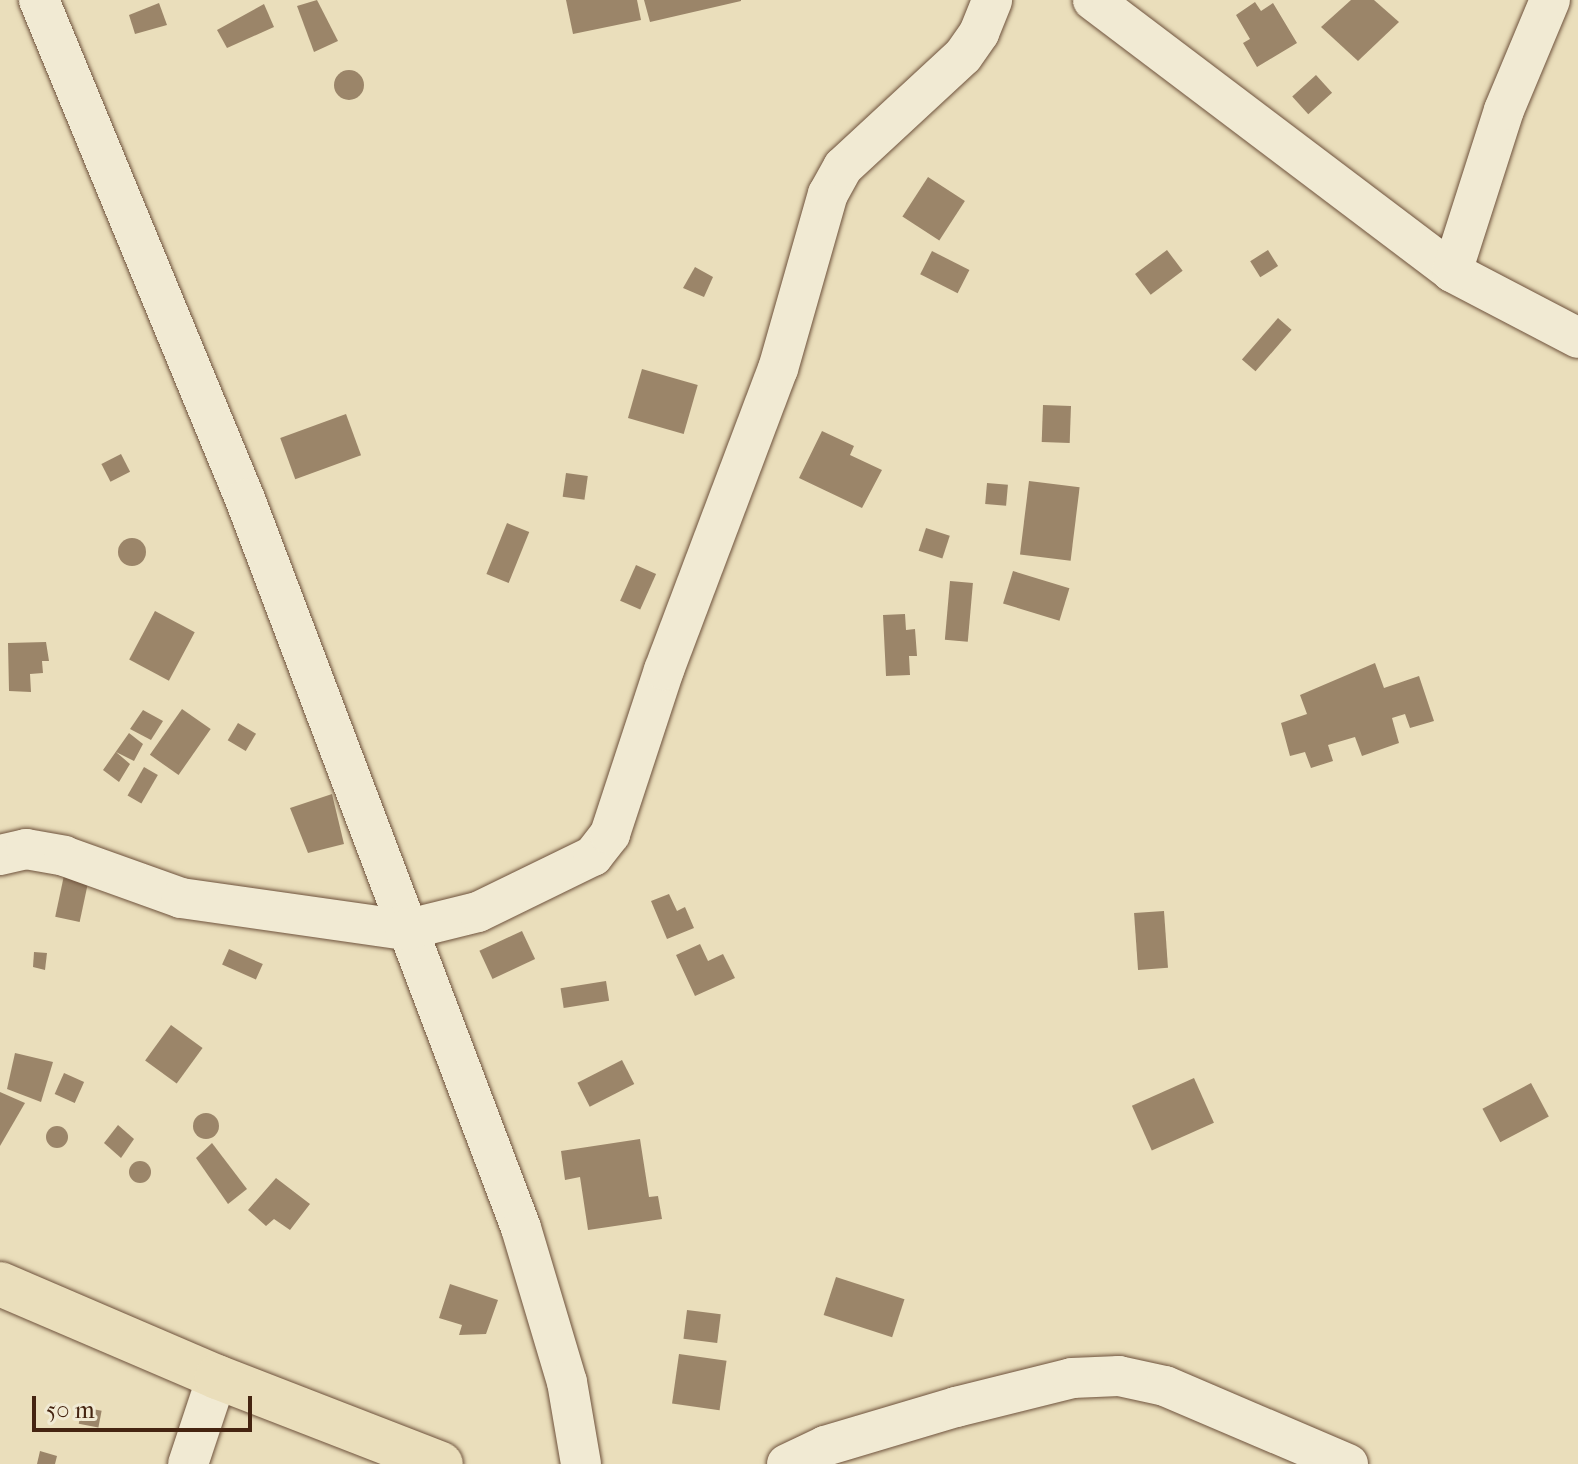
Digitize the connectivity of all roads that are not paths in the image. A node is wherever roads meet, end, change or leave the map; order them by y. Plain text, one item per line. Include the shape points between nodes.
1 (39, 0) edge
2 (992, 0) edge
3 (1093, 0) edge
4 (1550, 0) edge
5 (1452, 272) junction
6 (1578, 338) edge
7 (0, 855) edge
8 (405, 930) junction
9 (0, 1284) edge
10 (217, 1377) junction
11 (188, 1464) edge
12 (441, 1464) edge
13 (581, 1464) edge
14 (787, 1464) edge
15 (1348, 1464) edge

1 - 8 street via 245,499
2 - 8 street via 963,56 843,167 828,194 778,369 664,670 610,834 593,856 569,870 478,912
3 - 5 street
4 - 5 street via 1504,110
5 - 6 street
7 - 8 street via 26,849 64,856 181,898
8 - 13 street via 538,1276 567,1382
9 - 10 main road
10 - 11 street
10 - 12 main road
14 - 15 street via 825,1446 956,1407 1072,1378 1119,1376 1165,1386

